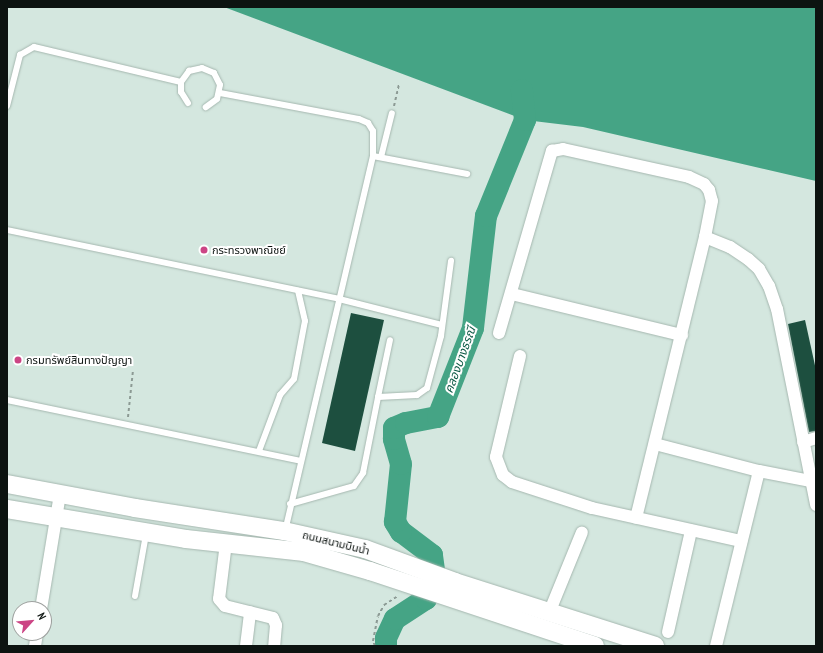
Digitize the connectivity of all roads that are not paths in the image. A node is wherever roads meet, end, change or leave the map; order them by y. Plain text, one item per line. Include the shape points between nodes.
1 (181, 82) junction
2 (220, 93) junction
3 (188, 103) dead end
4 (7, 106) edge
5 (206, 107) dead end
6 (392, 113) road end
7 (373, 156) junction
8 (381, 157) junction
9 (467, 174) dead end
10 (7, 230) edge
11 (705, 237) junction
12 (451, 261) dead end
13 (298, 291) junction
14 (512, 294) junction
15 (339, 299) junction
16 (442, 325) junction
17 (499, 333) dead end
18 (682, 335) junction
19 (390, 340) dead end
20 (520, 356) dead end
21 (378, 397) junction
22 (7, 400) edge
23 (816, 438) edge
24 (803, 442) junction
25 (655, 444) junction
26 (259, 451) junction
27 (301, 461) junction
28 (759, 470) junction
29 (811, 481) junction
30 (7, 484) edge
31 (60, 494) junction
32 (290, 504) junction
33 (816, 505) edge
34 (7, 509) edge
35 (56, 518) junction
36 (636, 518) junction
37 (284, 531) junction
38 (691, 531) junction
39 (582, 532) dead end
40 (146, 533) junction
41 (741, 541) junction
42 (226, 543) junction
43 (453, 590) junction
44 (135, 596) dead end
45 (42, 601) edge
46 (250, 612) junction
47 (549, 613) junction
48 (668, 632) dead end
49 (246, 646) edge
50 (274, 646) edge
51 (595, 646) edge
52 (655, 646) edge
53 (716, 646) edge

1 - 2 lane via 189,71 195,68 208,69 218,78
1 - 3 lane via 181,92
1 - 4 lane via 34,47 20,56
2 - 5 lane via 212,104
2 - 7 lane via 359,119 368,123 373,131
6 - 8 lane
7 - 8 lane
7 - 15 lane
8 - 9 lane
10 - 13 lane
11 - 14 street via 712,195 704,184 689,177 557,149 549,155
11 - 18 street
11 - 24 street via 730,247 748,259 759,269 769,286 777,309
12 - 16 lane
13 - 15 lane
13 - 26 lane via 305,321 294,379 280,395
14 - 17 street
14 - 18 street
15 - 16 lane
15 - 27 lane
16 - 21 lane via 427,388 417,395
18 - 25 street
19 - 21 lane
20 - 36 street via 496,457 503,475 512,482 592,508
21 - 32 lane via 362,473 358,481 344,491
22 - 26 lane via 127,422
23 - 24 street
24 - 29 street
25 - 28 street
25 - 36 street
26 - 27 lane
27 - 32 lane
28 - 29 street
28 - 41 street
29 - 33 street
30 - 31 main road, ถนนสนามบินน้ำ
31 - 35 street
31 - 37 main road, ถนนสนามบินน้ำ
32 - 37 lane
34 - 35 main road, ถนนสนามบินน้ำ
35 - 40 main road, ถนนสนามบินน้ำ
35 - 45 street
36 - 38 street
37 - 43 main road, ถนนสนามบินน้ำ via 365,549 424,571
38 - 41 street
38 - 48 street
39 - 47 street
40 - 42 main road, ถนนสนามบินน้ำ
40 - 44 lane
41 - 53 street
42 - 43 main road, ถนนสนามบินน้ำ via 304,552 414,586
42 - 46 street via 219,600 225,606
43 - 47 main road, ถนนสนามบินน้ำ
43 - 51 main road, ถนนสนามบินน้ำ
46 - 49 street
46 - 50 street via 273,618 276,625
47 - 52 main road, ถนนสนามบินน้ำ

